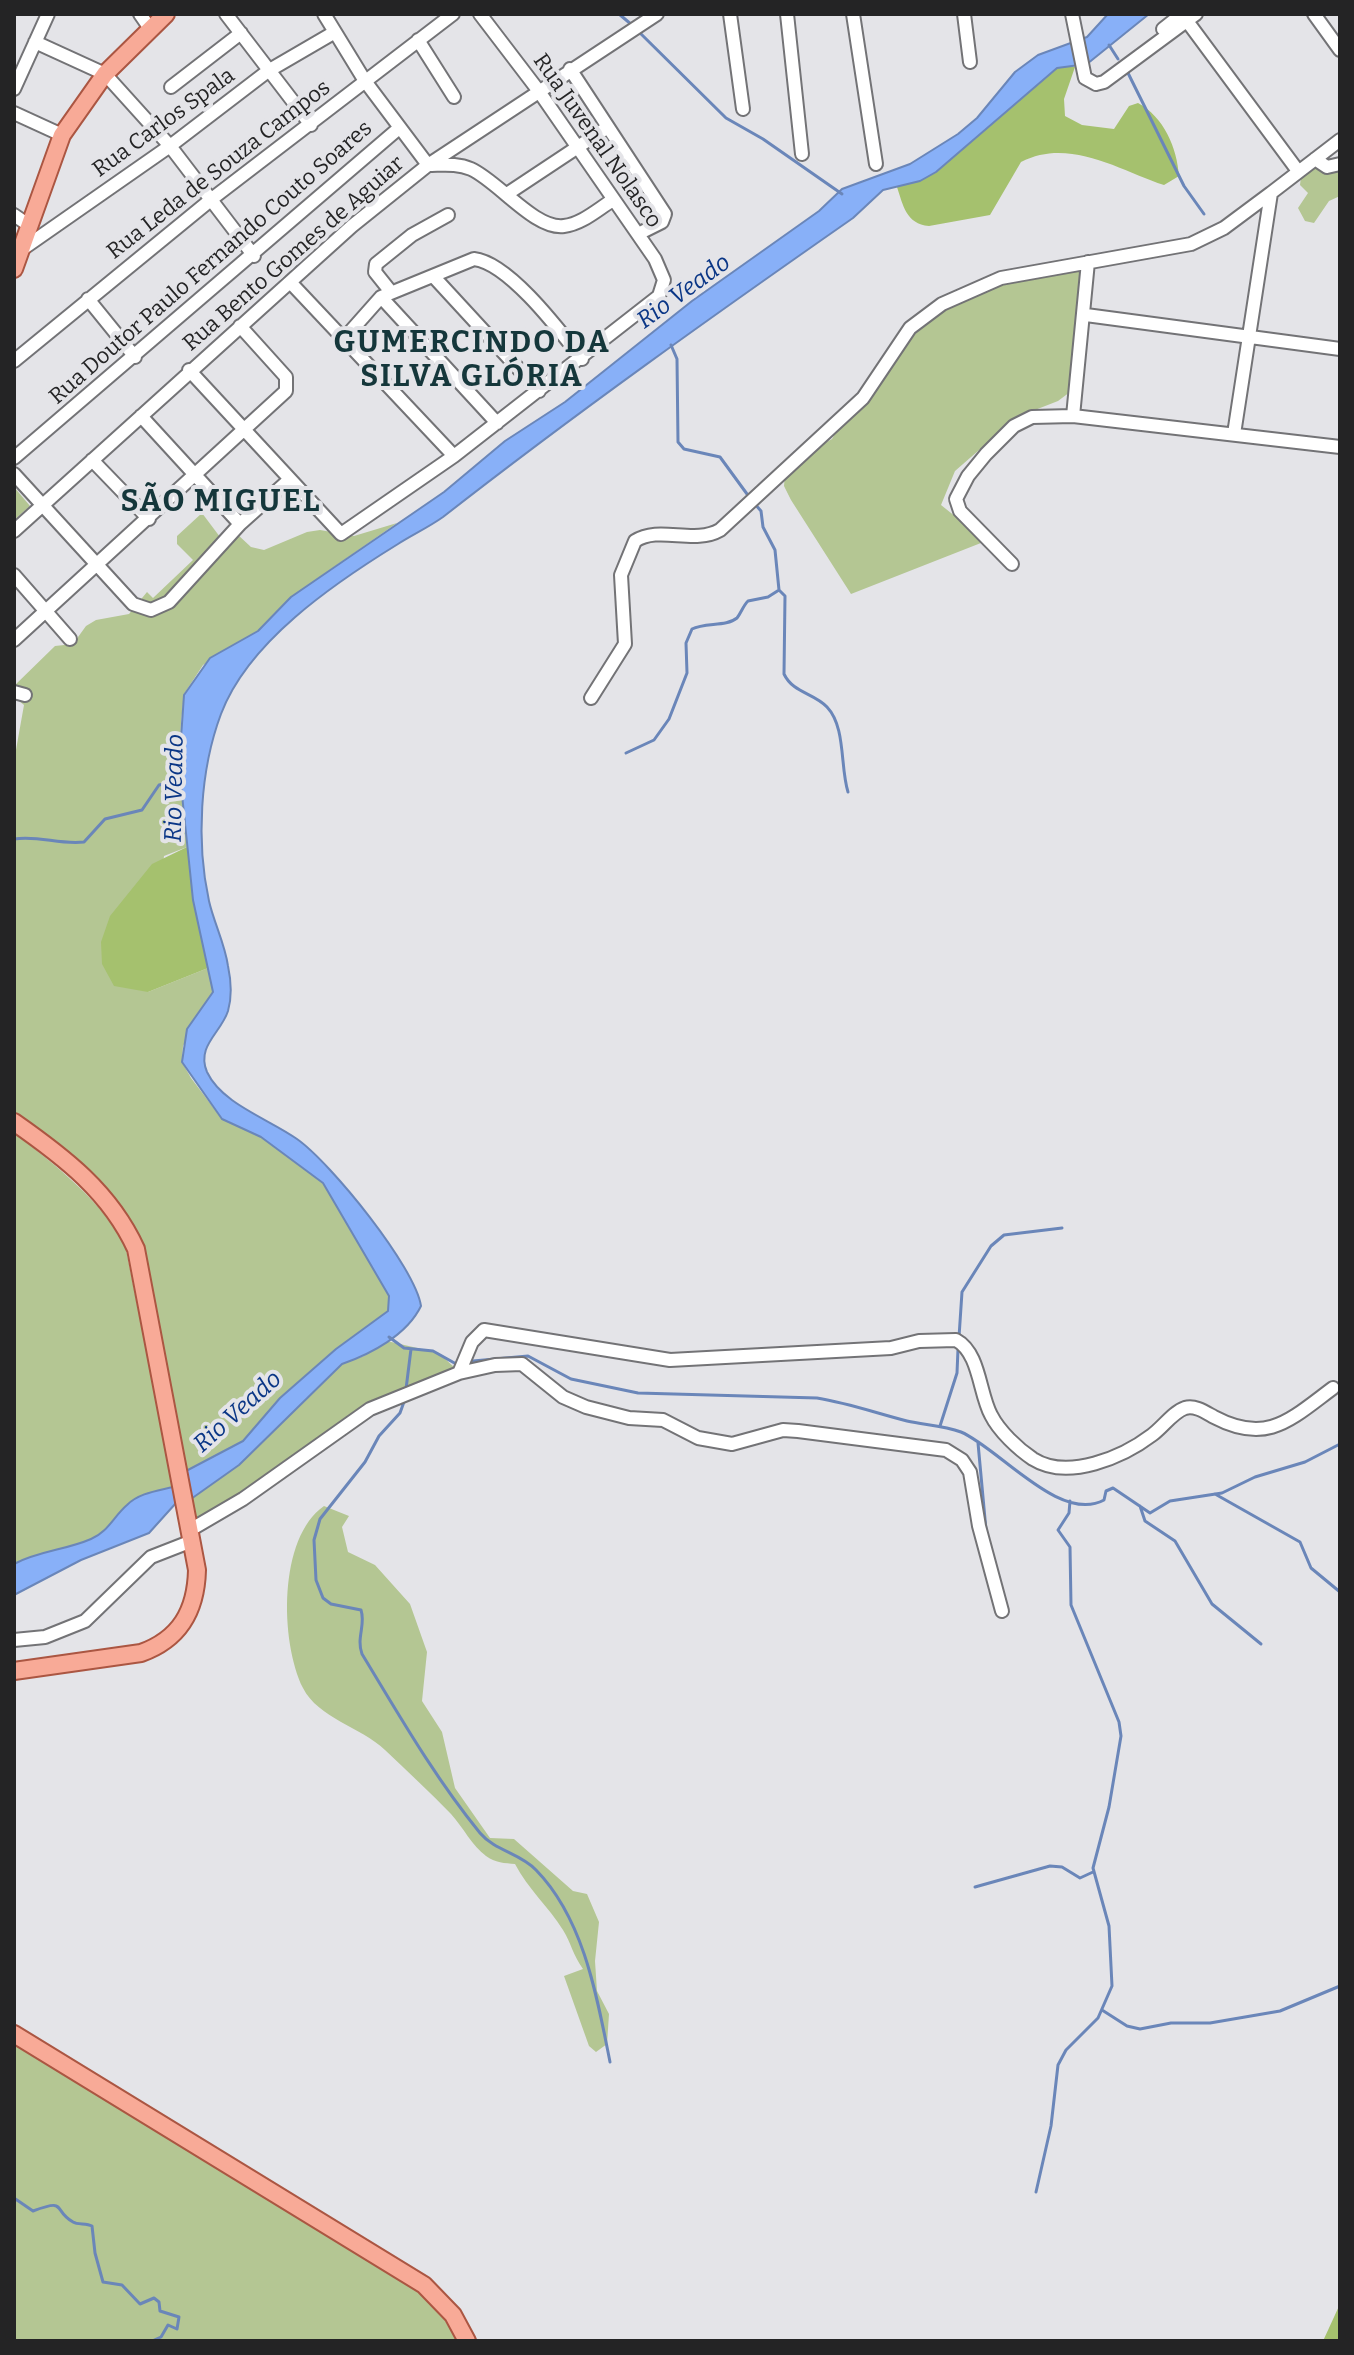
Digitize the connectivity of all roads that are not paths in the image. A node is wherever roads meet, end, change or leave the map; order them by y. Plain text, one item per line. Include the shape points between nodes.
1 (48, 14) edge
2 (166, 14) edge
3 (226, 14) edge
4 (324, 14) edge
5 (453, 14) edge
6 (480, 14) edge
7 (657, 14) edge
8 (730, 14) edge
9 (787, 14) edge
10 (853, 14) edge
11 (964, 14) edge
12 (1314, 14) edge
13 (1189, 16) edge
14 (1073, 17) edge
15 (144, 20) edge
16 (335, 32) junction
17 (241, 33) junction
18 (1336, 35) edge
19 (418, 40) junction
20 (35, 42) junction
21 (1340, 50) edge
22 (970, 62) dead end
23 (570, 69) junction
24 (268, 71) junction
25 (105, 74) junction
26 (365, 81) junction
27 (171, 87) dead end
28 (14, 89) edge
29 (538, 90) junction
30 (454, 97) dead end
31 (743, 109) dead end
32 (14, 113) edge
33 (311, 125) junction
34 (608, 127) junction
35 (398, 129) junction
36 (62, 135) junction
37 (1340, 140) edge
38 (170, 146) junction
39 (577, 147) junction
40 (802, 154) dead end
41 (1315, 159) junction
42 (876, 164) dead end
43 (1340, 164) edge
44 (428, 165) junction
45 (1298, 171) junction
46 (1271, 193) junction
47 (507, 194) junction
48 (213, 198) junction
49 (613, 200) junction
50 (14, 215) edge
51 (448, 215) dead end
52 (30, 226) junction
53 (638, 234) junction
54 (21, 250) junction
55 (254, 256) junction
56 (1088, 262) junction
57 (14, 269) edge
58 (434, 277) junction
59 (290, 282) junction
60 (386, 294) junction
61 (88, 299) junction
62 (1086, 315) junction
63 (240, 326) junction
64 (1250, 339) junction
65 (342, 341) junction
66 (1340, 349) edge
67 (135, 357) junction
68 (582, 359) junction
69 (14, 361) edge
70 (189, 370) junction
71 (539, 391) junction
72 (141, 416) junction
73 (1073, 416) junction
74 (497, 423) junction
75 (243, 429) junction
76 (1234, 434) junction
77 (1340, 447) edge
78 (454, 456) junction
79 (14, 458) edge
80 (92, 460) junction
81 (14, 474) edge
82 (197, 476) junction
83 (288, 481) junction
84 (42, 505) junction
85 (149, 519) junction
86 (240, 524) junction
87 (14, 531) edge
88 (1012, 564) dead end
89 (97, 565) junction
90 (14, 575) edge
91 (44, 611) junction
92 (70, 639) dead end
93 (14, 640) edge
94 (591, 698) dead end
95 (14, 1122) edge
96 (459, 1373) junction
97 (1333, 1388) dead end
98 (191, 1535) junction
99 (1002, 1611) dead end
100 (14, 1640) edge
101 (14, 1671) edge
102 (14, 2034) edge
103 (467, 2341) edge

1 - 20 street
2 - 15 main road
3 - 17 street
4 - 16 street
5 - 19 street, Rua Leda de Souza Campos
6 - 29 street, Rua Juvenal Nolasco
7 - 23 street, Rua Bento Gomes de Aguiar
8 - 31 street
9 - 40 street
10 - 42 street
11 - 22 street
12 - 18 street
13 - 14 street via 1096,84 1087,81 1083,70
13 - 45 street
15 - 25 main road
16 - 24 street, Rua Carlos Spala
16 - 26 street
17 - 24 street
17 - 27 street
18 - 21 street
19 - 26 street, Rua Leda de Souza Campos
19 - 30 street
20 - 25 street
20 - 28 street
23 - 29 street, Rua Bento Gomes de Aguiar
23 - 34 street
24 - 33 street
24 - 38 street, Rua Carlos Spala
25 - 36 main road
25 - 38 street
26 - 33 street, Rua Leda de Souza Campos
26 - 35 street
29 - 39 street, Rua Juvenal Nolasco
29 - 44 street, Rua Bento Gomes de Aguiar
32 - 36 street
33 - 48 street, Rua Leda de Souza Campos
34 - 39 street
34 - 53 street via 665,214 662,222
35 - 44 street
35 - 55 street, Rua Doutor Paulo Fernando Couto Soares
36 - 52 main road
37 - 41 street
38 - 48 street
38 - 54 street, Rua Carlos Spala
39 - 47 street
39 - 49 street, Rua Juvenal Nolasco
41 - 43 street via 1327,167
41 - 45 street
44 - 47 street via 470,169
44 - 59 street, Rua Bento Gomes de Aguiar
45 - 46 street
46 - 56 street via 1210,237
46 - 64 street
47 - 49 street via 540,220 560,227
48 - 55 street
48 - 61 street, Rua Leda de Souza Campos
49 - 53 street, Rua Juvenal Nolasco
50 - 52 street
51 - 60 street via 376,264
52 - 54 main road
53 - 68 street, Rua Juvenal Nolasco via 664,280 659,296
54 - 57 main road
55 - 67 street, Rua Doutor Paulo Fernando Couto Soares
56 - 62 street
56 - 94 street via 1001,278 933,309 910,328 863,398 720,530 635,541 621,575 625,644
58 - 60 street
58 - 68 street via 465,261 491,264 550,319
58 - 71 street
59 - 63 street, Rua Bento Gomes de Aguiar
59 - 65 street
60 - 65 street
60 - 74 street
61 - 67 street
61 - 69 street, Rua Leda de Souza Campos
62 - 64 street
62 - 73 street
63 - 70 street, Rua Bento Gomes de Aguiar
63 - 75 street via 286,377 287,385 282,396
64 - 66 street
64 - 76 street
65 - 78 street
67 - 79 street, Rua Doutor Paulo Fernando Couto Soares
68 - 71 street
70 - 72 street, Rua Bento Gomes de Aguiar
70 - 75 street
71 - 74 street
72 - 80 street, Rua Bento Gomes de Aguiar
72 - 82 street
73 - 76 street
73 - 88 street via 1032,417 1014,426 958,492 960,511
74 - 78 street
75 - 82 street
75 - 83 street
76 - 77 street
78 - 83 street via 341,534
80 - 84 street, Rua Bento Gomes de Aguiar
80 - 85 street
81 - 84 street
82 - 85 street
82 - 86 street
83 - 86 street
84 - 87 street, Rua Bento Gomes de Aguiar
84 - 89 street
85 - 89 street
86 - 89 street via 169,602 151,610 133,604
89 - 91 street
90 - 91 street
91 - 92 street
91 - 93 street
95 - 98 main road via 78,1171 123,1221 136,1249
96 - 97 street via 478,1333 494,1329 670,1360 891,1348 947,1338 967,1349 983,1399 999,1427 1033,1459 1060,1468 1087,1465 1129,1449 1184,1408 1239,1428 1266,1430 1287,1422
96 - 98 street via 370,1409
96 - 99 street via 522,1364 563,1397 586,1407 663,1420 715,1442 732,1444 783,1430 946,1450 970,1472
98 - 100 street via 151,1557 100,1608 67,1631
98 - 101 main road via 197,1570 194,1604 174,1637 141,1653
102 - 103 main road via 424,2285 453,2315

